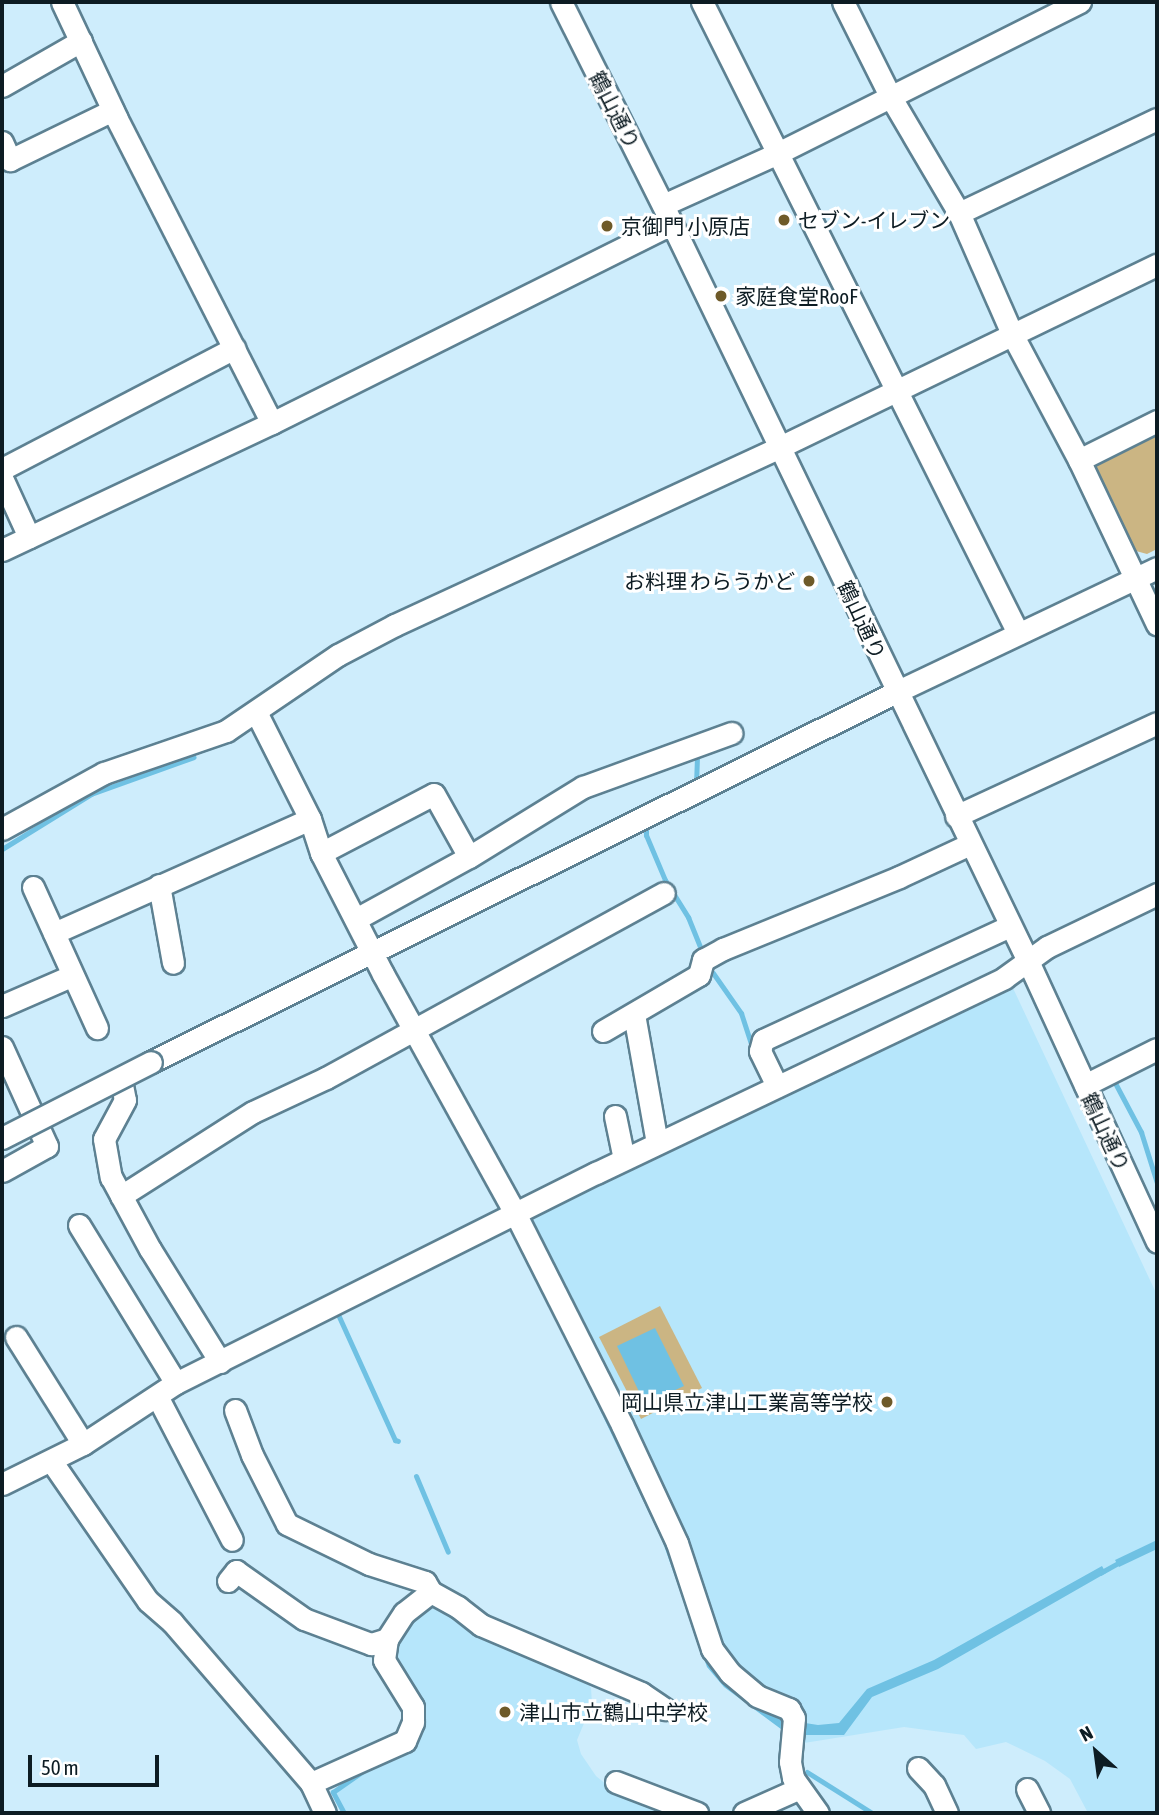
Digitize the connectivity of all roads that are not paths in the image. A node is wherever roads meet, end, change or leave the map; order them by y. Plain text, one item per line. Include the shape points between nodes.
1 (62, 2) edge
2 (561, 2) edge
3 (702, 2) edge
4 (843, 2) edge
5 (1080, 2) edge
6 (81, 40) junction
7 (2, 86) edge
8 (890, 96) junction
9 (113, 110) junction
10 (1157, 119) edge
11 (2, 142) edge
12 (776, 153) junction
13 (960, 213) junction
14 (668, 215) junction
15 (1157, 265) edge
16 (1012, 334) junction
17 (234, 348) junction
18 (895, 391) junction
19 (1157, 421) edge
20 (272, 423) junction
21 (780, 447) junction
22 (1079, 460) junction
23 (2, 469) edge
24 (2, 478) edge
25 (29, 537) junction
26 (2, 550) edge
27 (1157, 568) edge
28 (1135, 579) junction
29 (1157, 624) edge
30 (1017, 634) junction
31 (896, 692) junction
32 (256, 712) junction
33 (1157, 723) edge
34 (731, 733) dead end
35 (956, 816) junction
36 (310, 819) junction
37 (2, 829) edge
38 (970, 844) junction
39 (321, 853) junction
40 (469, 857) junction
41 (159, 885) junction
42 (33, 887) dead end
43 (664, 893) dead end
44 (1157, 894) edge
45 (356, 919) junction
46 (1010, 926) junction
47 (54, 933) junction
48 (372, 951) junction
49 (1027, 959) junction
50 (173, 963) dead end
51 (71, 976) junction
52 (2, 1006) edge
53 (634, 1014) junction
54 (97, 1028) dead end
55 (414, 1030) junction
56 (603, 1031) dead end
57 (2, 1047) edge
58 (1157, 1049) edge
59 (122, 1085) dead end
60 (1085, 1085) junction
61 (777, 1086) junction
62 (615, 1116) dead end
63 (2, 1138) edge
64 (657, 1143) junction
65 (624, 1159) junction
66 (2, 1171) edge
67 (121, 1196) junction
68 (515, 1213) junction
69 (79, 1225) dead end
70 (1157, 1241) edge
71 (16, 1337) dead end
72 (220, 1362) junction
73 (176, 1383) junction
74 (157, 1396) junction
75 (234, 1410) dead end
76 (83, 1444) junction
77 (52, 1462) junction
78 (2, 1484) edge
79 (232, 1540) dead end
80 (228, 1581) dead end
81 (431, 1592) junction
82 (387, 1639) junction
83 (665, 1709) dead end
84 (918, 1768) dead end
85 (616, 1782) dead end
86 (311, 1783) junction
87 (798, 1789) junction
88 (1027, 1789) dead end
89 (325, 1813) edge
90 (697, 1813) edge
91 (744, 1813) edge
92 (818, 1813) edge
93 (947, 1813) edge
94 (1039, 1813) edge

1 - 6 street
2 - 14 street, 鶴山通り
3 - 12 street
4 - 8 street
5 - 8 street
6 - 7 street
6 - 9 street
8 - 12 street
8 - 13 street
9 - 11 street via 10,160
9 - 17 street
10 - 13 street
12 - 14 street
12 - 18 street
13 - 16 street
14 - 20 street
14 - 21 street, 鶴山通り
15 - 16 street
16 - 18 street
16 - 22 street
17 - 20 street
17 - 23 street
18 - 21 street
18 - 30 street
19 - 22 street
20 - 25 street
21 - 31 street, 鶴山通り
21 - 32 street via 395,625 338,655
22 - 28 street
24 - 25 street
25 - 26 street
27 - 28 street
28 - 29 street
28 - 30 street
30 - 31 street
31 - 35 street, 鶴山通り
31 - 48 street
32 - 36 street
32 - 37 street via 226,731 104,773
33 - 35 street
34 - 40 street via 583,787
35 - 38 street, 鶴山通り
36 - 39 street
36 - 41 street
38 - 46 street, 鶴山通り
38 - 53 street via 723,949 703,960 699,975
39 - 40 street via 434,794
39 - 45 street
40 - 45 street
41 - 47 street
41 - 50 street
42 - 47 street
43 - 55 street
44 - 49 street
45 - 48 street
46 - 49 street, 鶴山通り
46 - 61 street via 763,1040 760,1051
47 - 51 street
48 - 55 street
48 - 63 street, bridge
49 - 60 street, 鶴山通り
49 - 61 street via 1004,978
51 - 52 street
51 - 54 street
53 - 56 street
53 - 64 street
55 - 67 street via 253,1112
55 - 68 street
57 - 66 street via 47,1146
58 - 60 street
59 - 67 street via 125,1100 108,1127 104,1150
60 - 70 street, 鶴山通り
61 - 64 street
62 - 65 street
64 - 65 street
65 - 68 street
67 - 72 street
68 - 72 street
68 - 87 street via 677,1543 712,1649 730,1673 757,1696 789,1709 794,1728 790,1762
69 - 73 street
71 - 76 street
72 - 73 street
73 - 74 street
74 - 76 street
74 - 79 street
75 - 81 street via 287,1524 369,1564 425,1582
76 - 77 street
77 - 78 street
77 - 86 street via 148,1601 172,1622
80 - 82 street via 236,1571 304,1619 371,1644
81 - 82 street via 404,1613
81 - 83 street via 481,1625 641,1693
82 - 86 street via 384,1660 413,1707 405,1741
84 - 93 street via 934,1785
85 - 90 street
86 - 89 street
87 - 91 street
87 - 92 street
88 - 94 street

